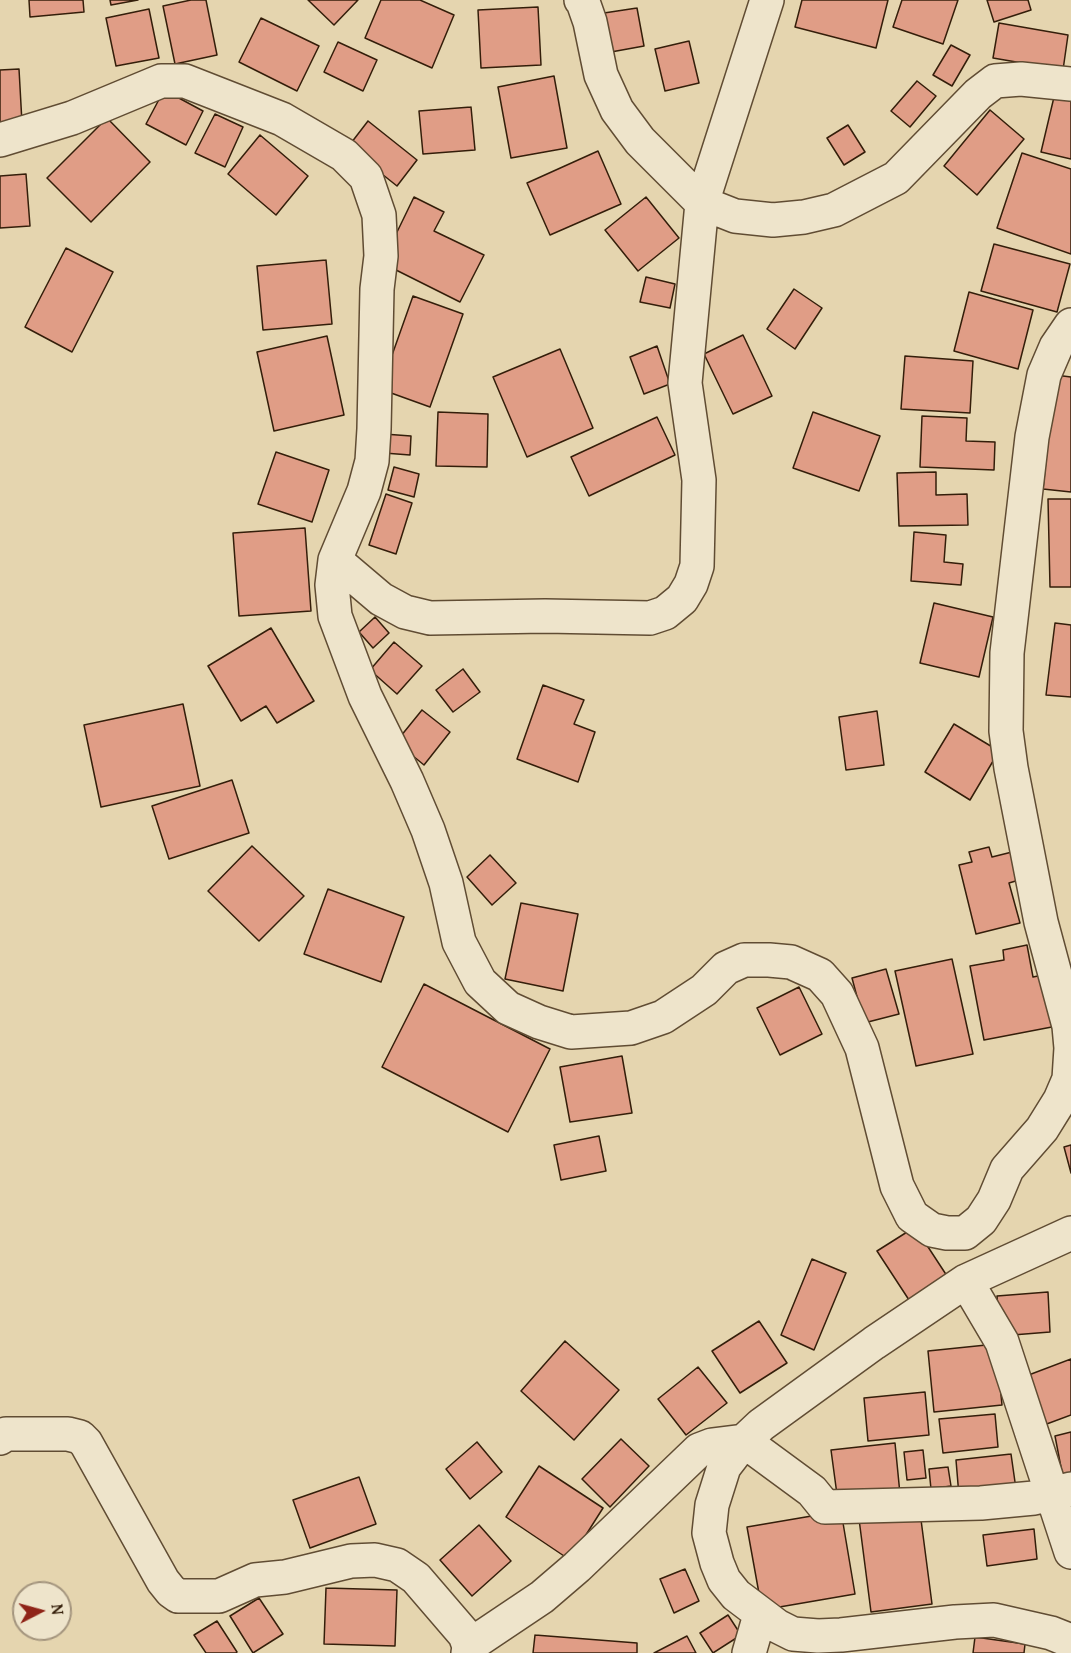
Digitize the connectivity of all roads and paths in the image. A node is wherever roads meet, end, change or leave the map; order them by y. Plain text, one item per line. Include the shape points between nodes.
1 (581, 0) edge
2 (767, 0) edge
3 (1071, 84) edge
4 (0, 140) edge
5 (702, 203) junction
6 (1071, 325) edge
7 (335, 560) junction
8 (1071, 1233) edge
9 (966, 1281) junction
10 (0, 1438) edge
11 (744, 1442) junction
12 (1061, 1492) edge
13 (1071, 1552) edge
14 (760, 1615) junction
15 (1064, 1633) edge
16 (468, 1649) edge
17 (749, 1653) edge

1 - 5 street via 590,22 601,75 617,110 640,141
2 - 5 street
3 - 5 street via 1021,79 995,81 896,178 834,210 773,220 735,216
4 - 7 street via 72,118 161,81 185,81 282,119 344,155 366,177 379,215 381,256 372,461 364,491
5 - 7 street via 685,383 699,480 697,566 682,599 650,618 430,618 405,612 381,599
6 - 7 street via 1044,375 1032,436 1007,654 1006,730 1041,922 1069,1026 1069,1079 1042,1129 1007,1169 981,1221 965,1233 932,1230 912,1216 897,1186 862,1048 837,993 820,975 791,962 744,960 726,968 704,990 663,1017 631,1028 571,1032 508,1008 480,982 459,942 446,883 428,830 365,696 335,616
8 - 9 street
9 - 11 street via 874,1343 761,1425
9 - 12 street via 1002,1342
10 - 16 street via 6,1434 80,1437 163,1581 178,1596 219,1596 255,1580 375,1560 397,1565 416,1578 465,1635
11 - 12 street via 813,1491 825,1507 981,1503
11 - 14 street via 724,1467 712,1505 709,1533 724,1580
11 - 16 street via 719,1443 699,1450 542,1598
12 - 13 street
14 - 15 street via 793,1634 818,1636 994,1620
14 - 17 street

